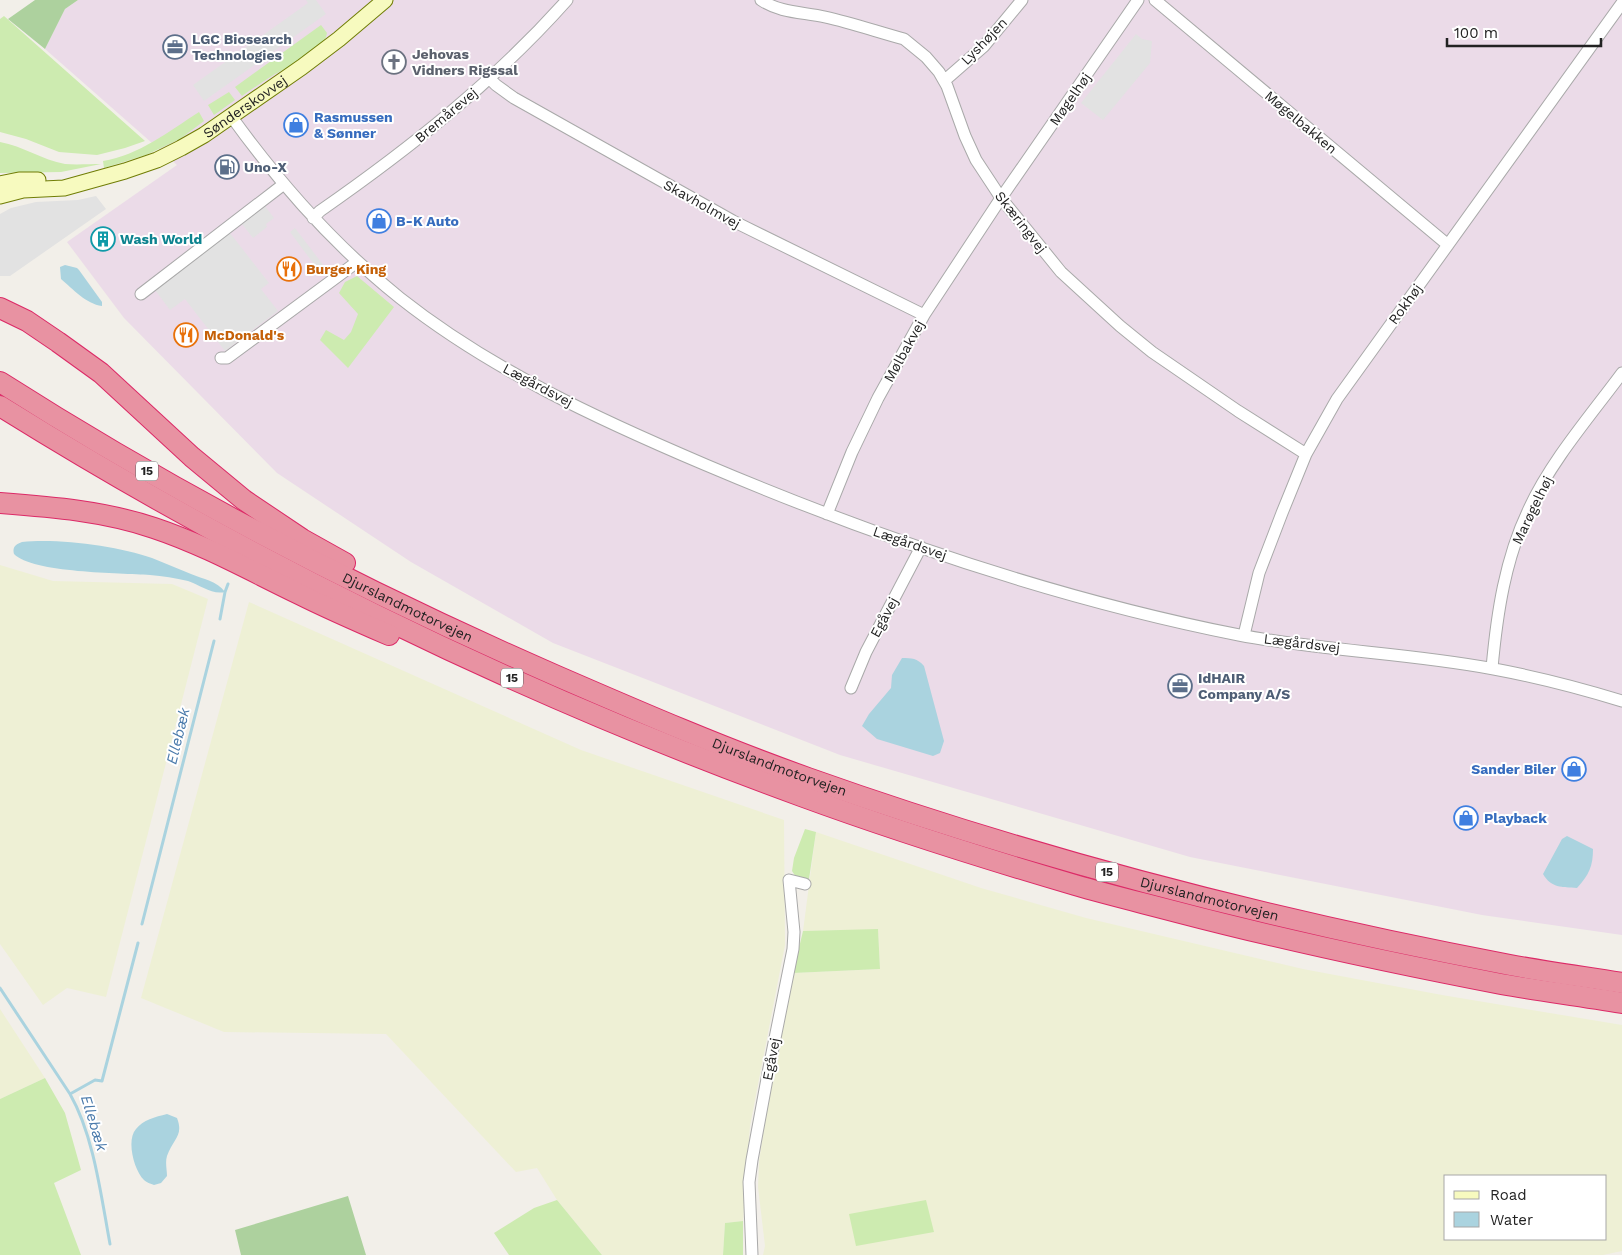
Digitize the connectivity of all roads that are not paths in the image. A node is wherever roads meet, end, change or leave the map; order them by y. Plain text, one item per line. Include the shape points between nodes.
1 (385, 0) edge
2 (568, 0) edge
3 (761, 0) edge
4 (1022, 0) edge
5 (1138, 0) edge
6 (1155, 0) edge
7 (1622, 2) edge
8 (490, 79) junction
9 (944, 80) junction
10 (232, 116) junction
11 (86, 181) junction
12 (0, 184) edge
13 (284, 184) junction
14 (0, 196) edge
15 (1001, 198) junction
16 (313, 218) junction
17 (1448, 245) junction
18 (358, 262) junction
19 (140, 294) dead end
20 (0, 308) edge
21 (924, 315) junction
22 (221, 358) dead end
23 (1622, 373) edge
24 (0, 382) edge
25 (0, 406) edge
26 (1306, 454) junction
27 (0, 503) edge
28 (827, 514) junction
29 (921, 547) junction
30 (1244, 636) junction
31 (1492, 668) junction
32 (851, 688) dead end
33 (610, 699) junction
34 (1622, 701) edge
35 (803, 797) junction
36 (805, 884) dead end
37 (1622, 983) edge
38 (1622, 1003) edge
39 (752, 1255) edge

1 - 10 street, Sønderskovvej via 309,62
2 - 8 street, Bremårevej
3 - 9 street, Skæringvej via 770,6 904,39 926,57
4 - 9 street, Lyshøjen via 984,46
5 - 15 street, Møgelhøj
6 - 17 street, Møgelbakken
7 - 17 street, Rokhøj
8 - 16 street, Bremårevej via 379,170
8 - 21 street, Skavholmvej via 514,98 733,221
9 - 15 street, Skæringvej via 964,136
10 - 11 street, Sønderskovvej via 196,140 156,160
10 - 13 street, Lægårdsvej
11 - 12 street, Sønderskovvej via 62,178
11 - 14 street, Sønderskovvej via 64,188 23,190
13 - 16 street, Lægårdsvej
13 - 19 street
15 - 21 street, Mølbakvej
15 - 26 street, Skæringvej via 1061,272 1127,332 1184,375
16 - 18 street, Lægårdsvej
17 - 26 street, Rokhøj via 1337,400
18 - 22 street via 227,358
18 - 28 street, Lægårdsvej via 402,300 448,332 564,401 683,456
20 - 33 highway via 50,336 101,373 199,463 244,500 302,539
21 - 28 street, Mølbakvej via 878,398
23 - 31 street, Marøgelhøj via 1551,470 1529,508 1506,571
24 - 33 highway, Djurslandmotorvejen / 15 via 61,422 297,554 476,641
25 - 35 highway, Djurslandmotorvejen / 15 via 162,503 317,586 470,660 586,711
26 - 30 street, Rokhøj via 1259,573
27 - 35 highway via 108,515 162,531 222,555 465,670 585,720
28 - 29 street, Lægårdsvej
29 - 30 street, Lægårdsvej via 1027,582 1165,620
29 - 32 street, Egåvej via 866,652
30 - 31 street, Lægårdsvej
31 - 34 street, Lægårdsvej via 1566,684
33 - 37 highway, Djurslandmotorvejen / 15 via 807,778 1088,867 1356,934 1512,966
35 - 38 highway, Djurslandmotorvejen / 15 via 1070,884 1222,924 1496,983
36 - 39 street, Egåvej via 789,880 793,949 752,1160

